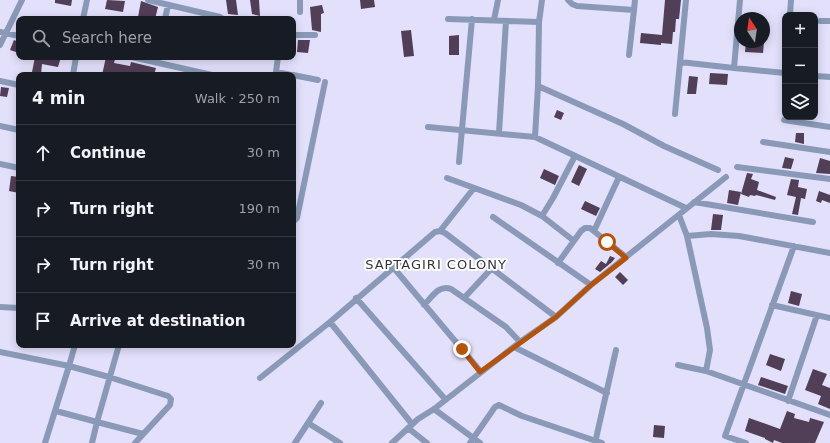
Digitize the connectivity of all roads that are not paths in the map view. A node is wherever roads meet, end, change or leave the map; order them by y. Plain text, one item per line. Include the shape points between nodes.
1 (22, 0) edge
2 (86, 0) edge
3 (148, 0) edge
4 (300, 0) edge
5 (498, 0) edge
6 (542, 0) edge
7 (568, 0) edge
8 (635, 0) edge
9 (686, 0) edge
10 (740, 0) edge
11 (791, 0) edge
12 (158, 1) edge
13 (168, 5) junction
14 (634, 10) junction
15 (300, 12) dead end
16 (790, 12) edge
17 (83, 16) edge
18 (166, 16) edge
19 (216, 16) edge
20 (448, 19) dead end
21 (472, 19) junction
22 (494, 20) junction
23 (506, 21) junction
24 (820, 21) dead end
25 (830, 21) edge
26 (539, 22) junction
27 (3, 33) edge
28 (296, 34) edge
29 (315, 34) dead end
30 (16, 35) edge
31 (0, 45) edge
32 (629, 55) dead end
33 (76, 60) edge
34 (145, 60) edge
35 (277, 60) edge
36 (680, 62) junction
37 (734, 68) junction
38 (74, 72) edge
39 (199, 72) edge
40 (275, 72) edge
41 (782, 73) edge
42 (296, 76) edge
43 (818, 76) edge
44 (830, 76) edge
45 (318, 80) dead end
46 (0, 81) edge
47 (325, 82) dead end
48 (16, 84) edge
49 (538, 86) junction
50 (675, 114) dead end
51 (784, 120) dead end
52 (0, 126) edge
53 (428, 127) dead end
54 (830, 127) edge
55 (16, 129) edge
56 (462, 130) junction
57 (499, 133) junction
58 (535, 136) junction
59 (763, 142) dead end
60 (830, 152) edge
61 (575, 156) junction
62 (459, 162) dead end
63 (0, 164) edge
64 (16, 167) edge
65 (737, 167) dead end
66 (718, 170) dead end
67 (619, 177) junction
68 (726, 177) dead end
69 (447, 178) dead end
70 (830, 179) edge
71 (474, 188) junction
72 (694, 202) junction
73 (686, 208) junction
74 (679, 214) junction
75 (542, 216) junction
76 (493, 217) dead end
77 (296, 219) edge
78 (813, 222) dead end
79 (440, 231) junction
80 (594, 232) junction
81 (687, 236) junction
82 (574, 241) junction
83 (794, 246) junction
84 (830, 253) edge
85 (626, 258) junction
86 (558, 263) junction
87 (393, 267) junction
88 (492, 268) junction
89 (591, 285) junction
90 (356, 298) junction
91 (464, 298) junction
92 (424, 305) junction
93 (772, 305) junction
94 (0, 307) edge
95 (16, 308) edge
96 (817, 315) junction
97 (556, 317) junction
98 (830, 318) edge
99 (330, 322) junction
100 (520, 342) junction
101 (514, 347) junction
102 (74, 348) edge
103 (118, 348) edge
104 (616, 350) dead end
105 (0, 352) edge
106 (678, 365) dead end
107 (69, 366) junction
108 (706, 371) junction
109 (480, 372) junction
110 (109, 377) junction
111 (260, 378) dead end
112 (744, 385) junction
113 (607, 393) junction
114 (445, 399) junction
115 (788, 401) junction
116 (321, 403) dead end
117 (434, 409) junction
118 (56, 411) junction
119 (830, 415) edge
120 (97, 422) junction
121 (308, 423) junction
122 (410, 426) junction
123 (143, 434) junction
124 (471, 441) edge
125 (598, 442) edge
126 (45, 443) edge
127 (92, 443) edge
128 (135, 443) edge
129 (295, 443) edge
130 (340, 443) edge
131 (392, 443) edge
132 (428, 443) edge
133 (480, 443) edge
134 (746, 443) edge

1 - 27 street
2 - 17 street
3 - 12 street
4 - 15 street
5 - 22 street
6 - 26 street
7 - 14 street via 577,6
8 - 14 street
9 - 36 street
10 - 37 street
11 - 16 street
12 - 13 street
13 - 18 street
13 - 19 street
14 - 32 street
20 - 21 street
21 - 22 street
21 - 56 street
22 - 23 street
23 - 26 street
23 - 57 street
24 - 25 street
26 - 49 street
27 - 30 street
27 - 31 street
28 - 29 street
33 - 38 street
34 - 39 street
35 - 40 street
36 - 37 street
36 - 50 street
37 - 41 street
42 - 45 street
43 - 44 street
46 - 48 street
47 - 77 street
49 - 58 street
49 - 66 street
51 - 54 street
52 - 55 street
53 - 56 street
56 - 57 street
56 - 62 street
57 - 58 street
58 - 61 street
59 - 60 street
61 - 67 street
61 - 75 street
63 - 64 street
65 - 70 street
67 - 73 street
67 - 80 street
68 - 72 street
69 - 71 street
71 - 75 street via 521,205
71 - 79 street
72 - 73 street
72 - 78 street
73 - 74 street
74 - 81 street
74 - 85 street
75 - 82 street
76 - 86 street
79 - 87 street via 435,232
79 - 88 street
80 - 82 street via 590,228 585,228
80 - 85 street
81 - 83 street via 739,236
81 - 108 street via 710,350
82 - 86 street
83 - 84 street
83 - 93 street
85 - 89 street
86 - 89 street
87 - 90 street
87 - 92 street
88 - 91 street
88 - 97 street
89 - 97 street
90 - 99 street
90 - 114 street
91 - 92 street via 451,288 444,287
91 - 100 street via 506,327
92 - 109 street
93 - 96 street
93 - 112 street
94 - 95 street
96 - 98 street
96 - 115 street
97 - 100 street
99 - 111 street
99 - 122 street
100 - 101 street
101 - 109 street
101 - 113 street
102 - 107 street
103 - 110 street
104 - 113 street
105 - 107 street
106 - 108 street
107 - 110 street
107 - 118 street
108 - 112 street
109 - 114 street
110 - 120 street
110 - 123 street via 171,399 170,405
112 - 115 street
112 - 134 street via 725,436
113 - 125 street
114 - 117 street
115 - 119 street
116 - 121 street
117 - 122 street
117 - 124 street
118 - 120 street
118 - 126 street
120 - 123 street
120 - 127 street
121 - 129 street
121 - 130 street
122 - 131 street
122 - 132 street
123 - 128 street
124 - 125 street via 495,406 499,405 522,416
124 - 133 street

